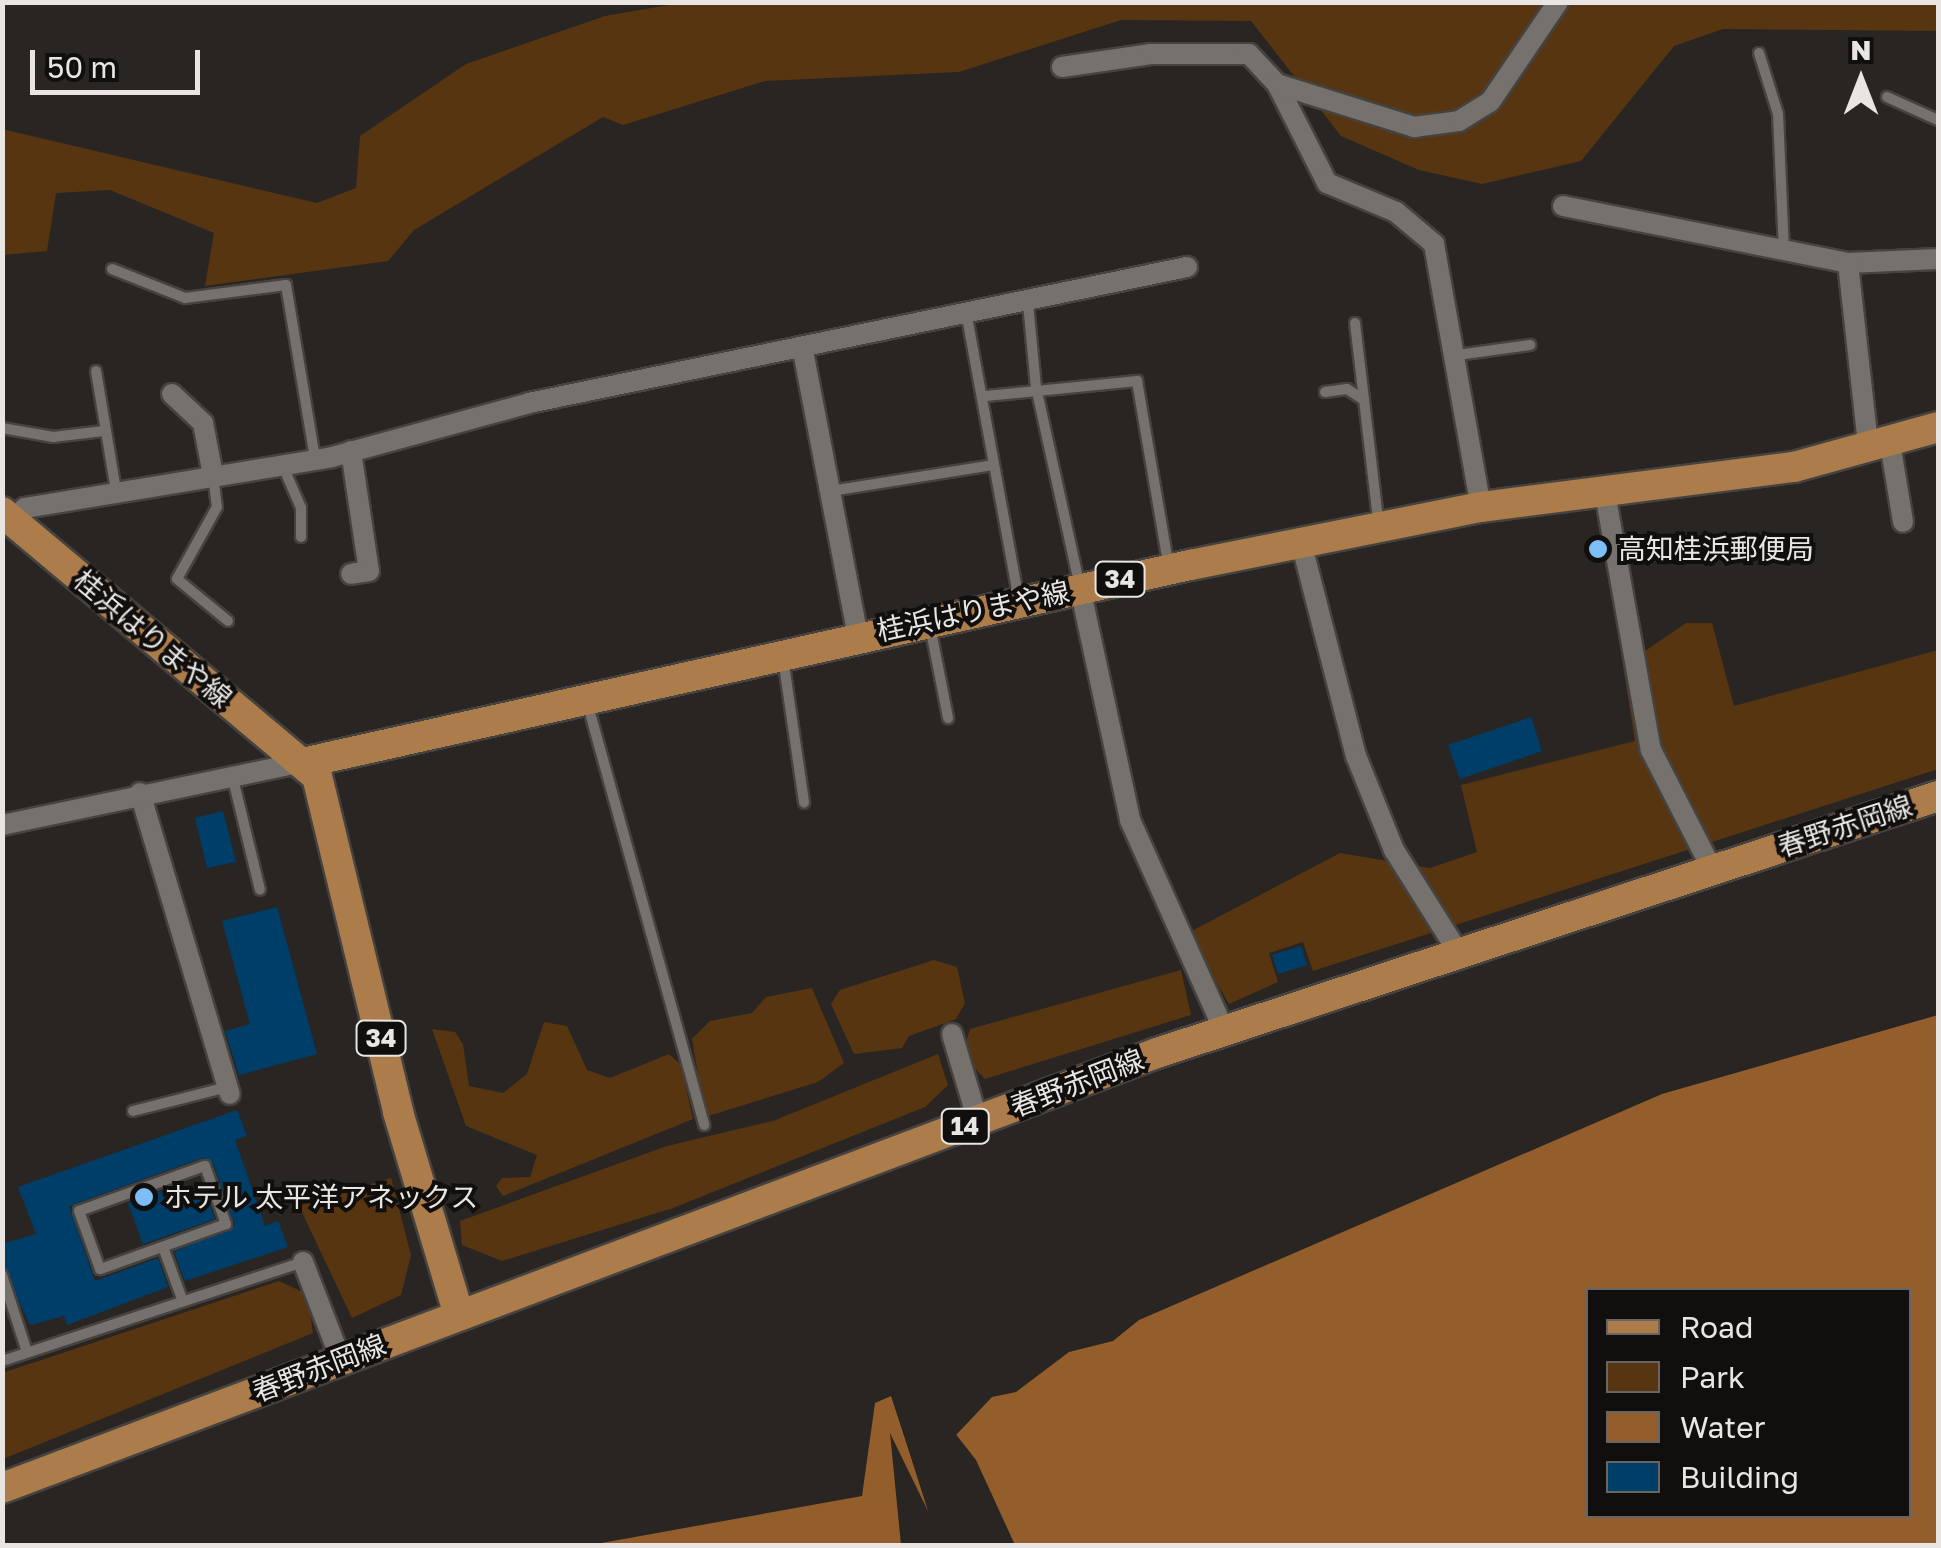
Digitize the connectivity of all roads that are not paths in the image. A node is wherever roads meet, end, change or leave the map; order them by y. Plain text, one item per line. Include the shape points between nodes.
1 (1558, 2) edge
2 (1759, 53) dead end
3 (1062, 68) dead end
4 (1277, 84) junction
5 (1887, 97) dead end
6 (1938, 120) edge
7 (1563, 206) dead end
8 (1784, 251) junction
9 (1938, 259) edge
10 (1848, 263) junction
11 (1187, 266) dead end
12 (112, 268) dead end
13 (1028, 303) junction
14 (968, 316) junction
15 (1355, 324) dead end
16 (1530, 345) dead end
17 (803, 352) junction
18 (1457, 355) junction
19 (96, 371) dead end
20 (1036, 387) junction
21 (1325, 392) dead end
22 (172, 394) dead end
23 (986, 396) junction
24 (1364, 400) junction
25 (1938, 427) edge
26 (2, 428) edge
27 (104, 431) junction
28 (1878, 440) junction
29 (351, 452) junction
30 (316, 458) junction
31 (282, 463) junction
32 (994, 465) junction
33 (212, 474) junction
34 (116, 490) junction
35 (830, 491) junction
36 (1604, 493) junction
37 (1482, 507) junction
38 (7, 516) edge
39 (1903, 522) dead end
40 (1379, 526) junction
41 (301, 537) dead end
42 (1301, 542) junction
43 (1169, 569) junction
44 (351, 574) dead end
45 (1080, 588) junction
46 (1019, 600) junction
47 (929, 620) junction
48 (228, 621) dead end
49 (858, 636) junction
50 (782, 652) junction
51 (587, 699) junction
52 (948, 718) dead end
53 (306, 762) junction
54 (231, 774) junction
55 (140, 793) junction
56 (1938, 796) edge
57 (804, 802) dead end
58 (2, 825) edge
59 (1712, 870) junction
60 (260, 890) dead end
61 (1458, 952) junction
62 (1224, 1030) junction
63 (952, 1034) dead end
64 (229, 1090) joint
65 (133, 1111) dead end
66 (978, 1121) junction
67 (704, 1125) dead end
68 (163, 1247) junction
69 (303, 1262) joint
70 (2, 1275) edge
71 (182, 1299) junction
72 (459, 1315) junction
73 (27, 1352) junction
74 (341, 1360) junction
75 (2, 1361) edge
76 (2, 1488) edge

1 - 4 street via 1490,102 1459,121 1414,127
2 - 8 lane via 1778,114
3 - 4 street via 1151,54 1249,54
4 - 18 street via 1326,183 1396,212 1434,244
5 - 6 lane
7 - 8 street
8 - 10 street
9 - 10 street
10 - 28 street
11 - 13 street
12 - 30 lane via 185,298 286,285
13 - 14 street
13 - 20 lane
14 - 17 street
14 - 23 lane
15 - 24 lane
16 - 18 lane
17 - 29 street via 529,403
17 - 35 street
18 - 37 street
19 - 27 lane
20 - 23 lane
20 - 43 lane via 1138,381
20 - 45 lane
21 - 24 lane via 1347,389
22 - 33 street via 204,424
23 - 32 lane
24 - 40 lane
25 - 28 main road, 桂浜はりまや線 / 34
26 - 27 lane via 53,437
27 - 34 lane
28 - 36 main road, 桂浜はりまや線 / 34 via 1794,466
28 - 39 street
29 - 30 street
29 - 44 street via 369,571
30 - 31 street
31 - 33 street
31 - 41 lane via 302,508
32 - 35 lane
32 - 46 lane
33 - 34 street
33 - 48 lane via 217,507 178,579
34 - 38 street
35 - 49 street
36 - 37 main road, 桂浜はりまや線 / 34
36 - 59 street via 1650,750
37 - 40 main road, 桂浜はりまや線 / 34
38 - 53 main road, 桂浜はりまや線 / 34
40 - 42 main road, 桂浜はりまや線 / 34
42 - 43 main road, 桂浜はりまや線 / 34
42 - 61 street via 1356,756 1394,850
43 - 45 main road, 桂浜はりまや線 / 34
45 - 46 main road, 桂浜はりまや線 / 34
45 - 62 street via 1130,820
46 - 47 main road, 桂浜はりまや線 / 34
47 - 49 main road, 桂浜はりまや線 / 34
47 - 52 lane
49 - 50 main road, 桂浜はりまや線 / 34
50 - 51 main road, 桂浜はりまや線 / 34
50 - 57 lane
51 - 53 main road, 桂浜はりまや線 / 34
51 - 67 lane
53 - 54 street
53 - 72 main road, 桂浜はりまや線 / 34 via 324,799 398,1112
54 - 55 street
54 - 60 lane
55 - 58 street
55 - 64 street
56 - 59 main road, 春野赤岡線 / 14
59 - 61 main road, 春野赤岡線 / 14
61 - 62 main road, 春野赤岡線 / 14
62 - 66 main road, 春野赤岡線 / 14
63 - 66 street
64 - 65 lane
66 - 72 main road, 春野赤岡線 / 14
68 - 68 lane via 226,1224 205,1166 79,1211 100,1268
68 - 71 lane
69 - 71 lane
69 - 74 street
70 - 73 lane
71 - 73 lane
72 - 74 main road, 春野赤岡線 / 14
73 - 75 lane
74 - 76 main road, 春野赤岡線 / 14

